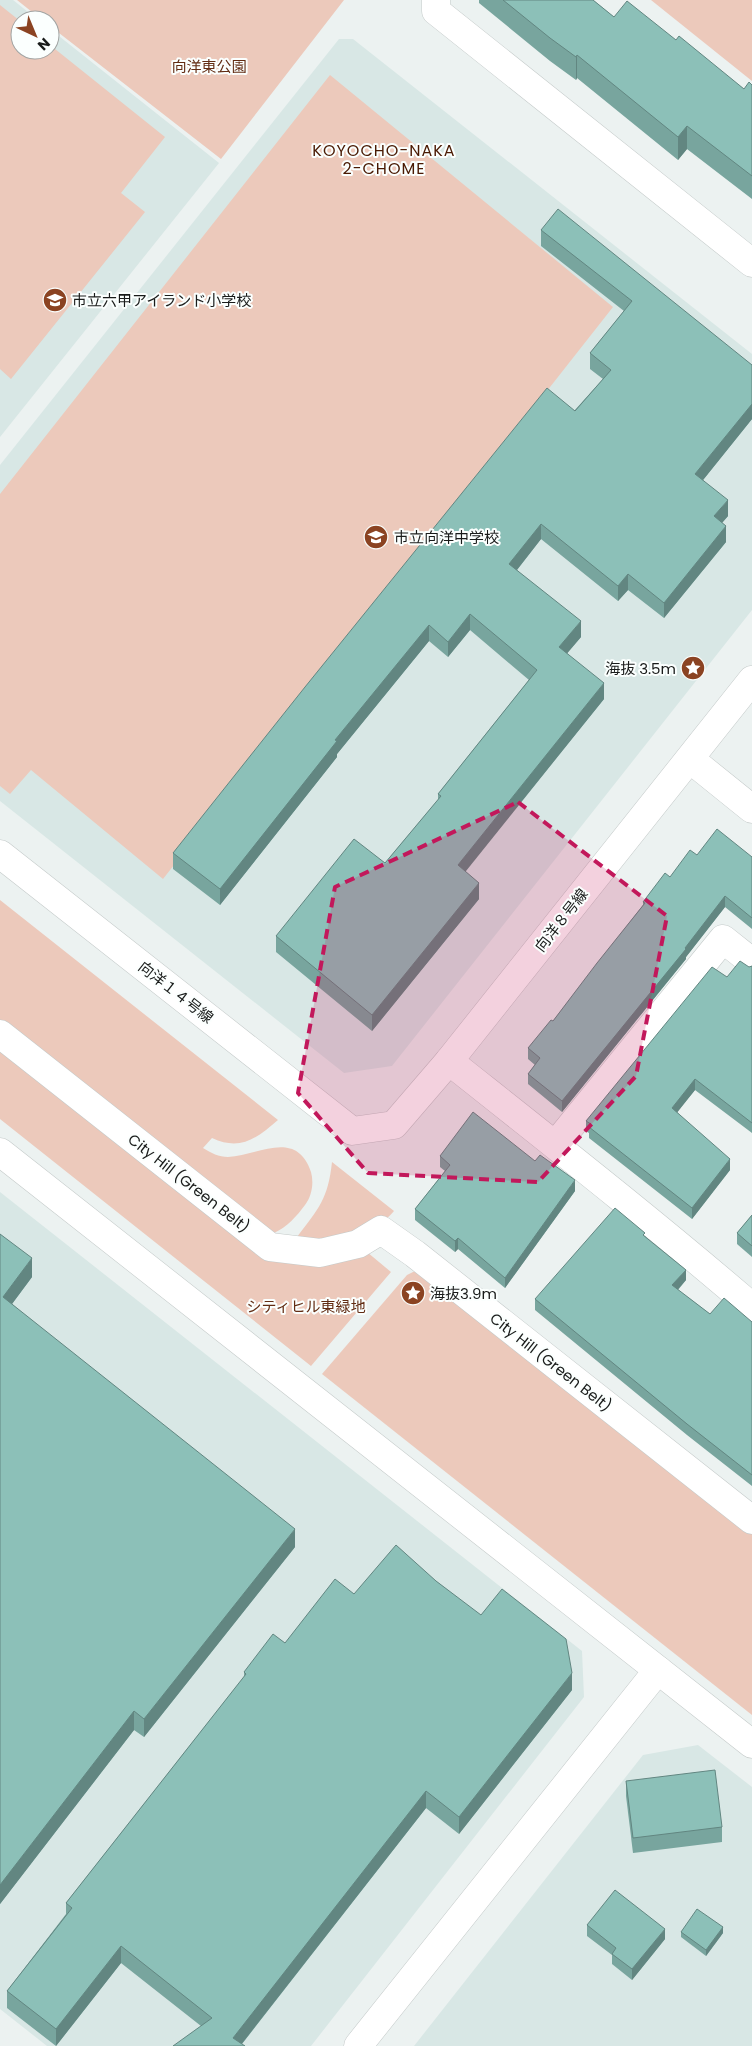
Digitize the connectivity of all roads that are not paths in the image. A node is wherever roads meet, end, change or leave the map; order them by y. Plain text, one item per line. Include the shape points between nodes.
1 (436, 0) edge
2 (752, 263) edge
3 (752, 680) edge
4 (690, 759) junction
5 (752, 808) edge
6 (0, 854) edge
7 (752, 962) edge
8 (0, 1034) edge
9 (449, 1061) junction
10 (352, 1131) joint
11 (556, 1144) junction
12 (0, 1152) edge
13 (752, 1308) edge
14 (752, 1520) edge
15 (658, 1670) junction
16 (752, 1744) edge
17 (358, 2046) edge

1 - 2 street via 436,11
3 - 4 street, 向洋８号線
4 - 5 street
4 - 9 street, 向洋８号線
6 - 10 street, 向洋１４号線
7 - 11 street via 723,939
8 - 14 street, City Hill (Green Belt) via 270,1247 320,1253 358,1244 381,1230 416,1254
9 - 10 street, 向洋８号線 via 394,1126
9 - 11 street
11 - 13 street
12 - 15 street
15 - 16 street
15 - 17 street

